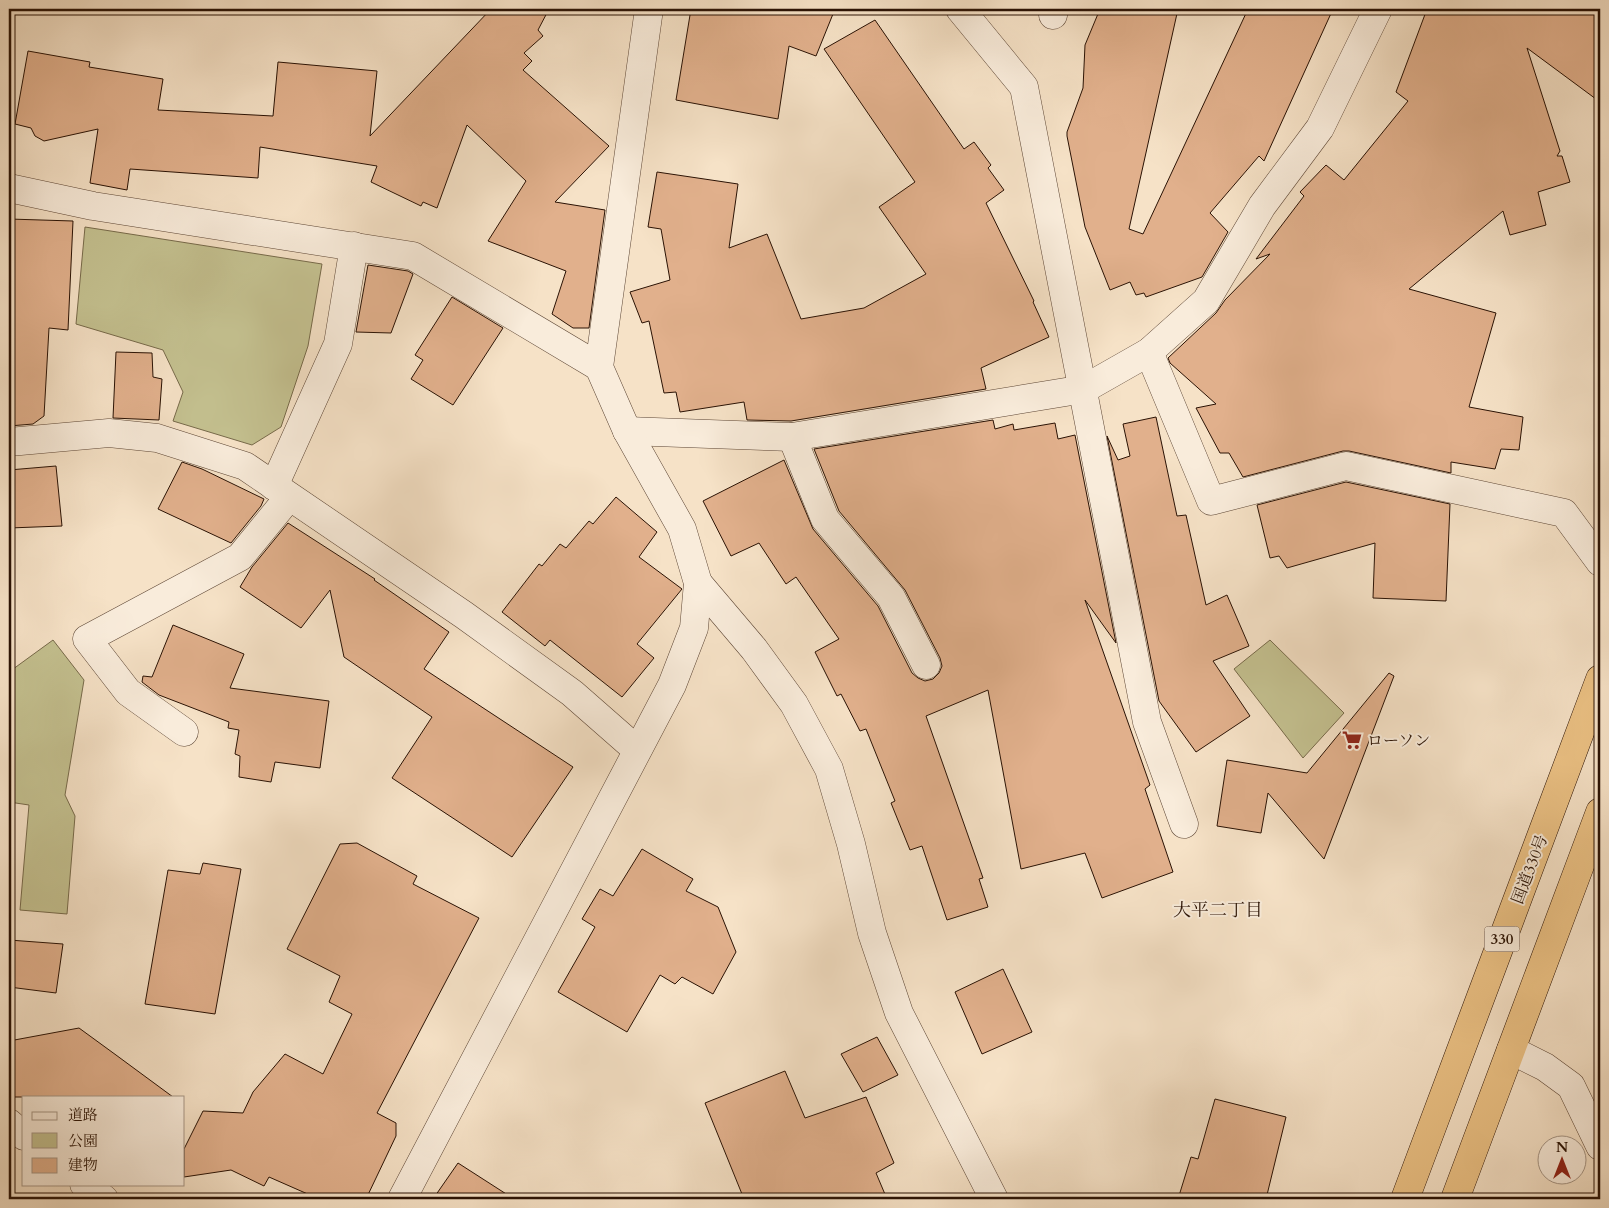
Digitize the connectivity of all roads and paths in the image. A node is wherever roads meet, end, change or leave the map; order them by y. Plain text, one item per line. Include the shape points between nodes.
1 (649, 9) edge
2 (960, 9) edge
3 (1378, 9) edge
4 (9, 188) edge
5 (354, 246) junction
6 (1149, 352) junction
7 (599, 367) junction
8 (1084, 389) junction
9 (628, 431) junction
10 (792, 437) junction
11 (9, 442) edge
12 (282, 492) junction
13 (1600, 562) edge
14 (698, 583) junction
15 (926, 665) dead end
16 (1600, 679) edge
17 (184, 732) dead end
18 (637, 750) junction
19 (1600, 812) edge
20 (1184, 824) dead end
21 (1511, 1050) junction
22 (9, 1123) edge
23 (22, 1134) edge
24 (1600, 1146) edge
25 (87, 1186) edge
26 (104, 1199) edge
27 (402, 1199) edge
28 (994, 1199) edge
29 (1405, 1199) edge
30 (1455, 1199) edge

1 - 7 street
2 - 8 street via 1024,87
3 - 6 street via 1320,128 1262,206 1206,301
4 - 5 street via 93,206
5 - 7 street via 413,256
5 - 12 street via 338,344
6 - 8 street
6 - 13 street via 1211,501 1346,466 1564,513
7 - 9 street
8 - 10 street
8 - 20 street via 1148,722
9 - 10 street
9 - 14 street via 682,528
10 - 15 street via 825,519 891,597
11 - 12 street via 109,433 157,438 245,466
12 - 17 street via 240,557 87,639 128,692
12 - 18 street via 464,615 572,693
14 - 18 street via 694,628 672,685
14 - 28 street via 754,649 794,704 829,769 872,933 898,1013
16 - 29 highway, 国道330号 / 330
18 - 27 street
19 - 21 highway
21 - 24 street via 1545,1067 1571,1086
21 - 30 highway
22 - 23 street
25 - 26 street

